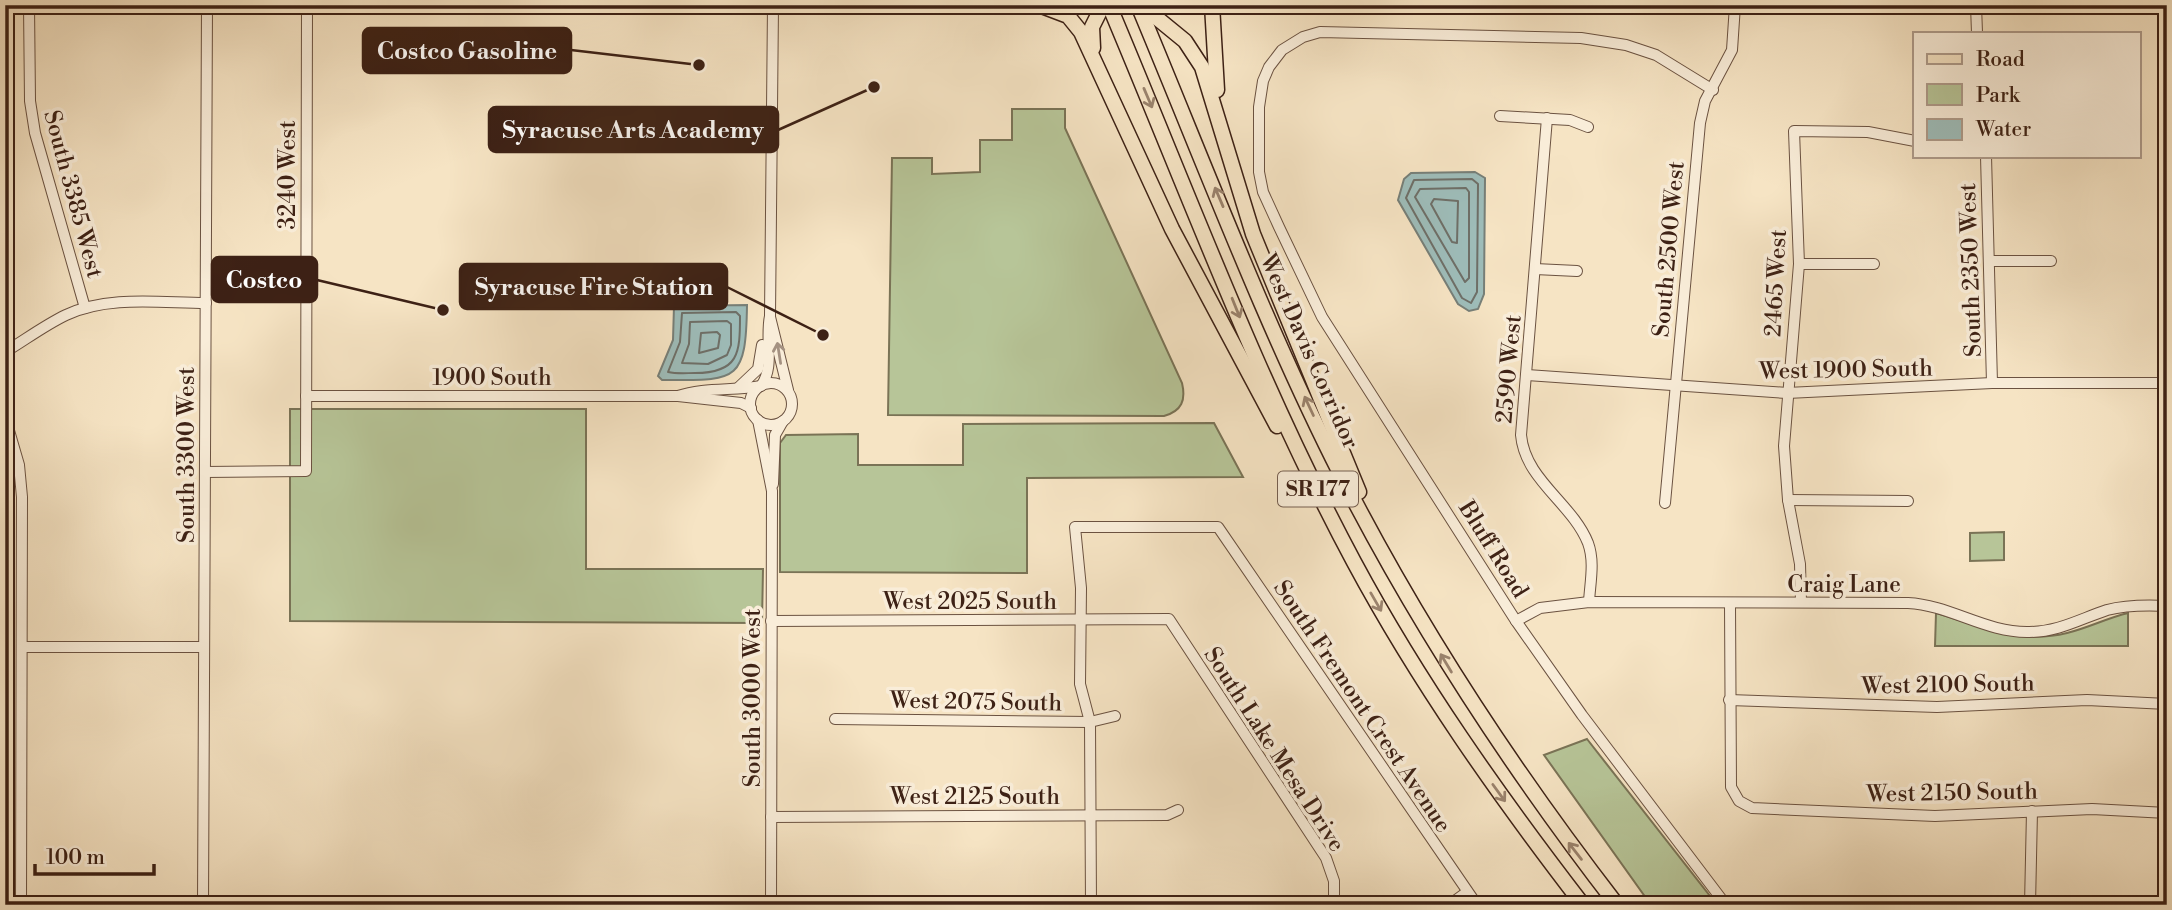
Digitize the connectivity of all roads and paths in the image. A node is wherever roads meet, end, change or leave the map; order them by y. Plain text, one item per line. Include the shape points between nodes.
1 (29, 5) edge
2 (207, 5) edge
3 (307, 5) edge
4 (773, 5) edge
5 (1039, 5) edge
6 (1103, 5) edge
7 (1109, 5) edge
8 (1140, 5) edge
9 (1212, 5) edge
10 (1735, 5) edge
11 (1976, 5) edge
12 (2023, 5) edge
13 (2167, 6) edge
14 (1978, 32) edge
15 (1097, 63) junction
16 (1713, 90) junction
17 (1500, 116) dead end
18 (1547, 118) junction
19 (1588, 127) dead end
20 (1913, 141) edge
21 (1225, 144) junction
22 (1986, 158) edge
23 (2166, 230) edge
24 (1990, 261) junction
25 (2051, 261) dead end
26 (1799, 264) junction
27 (1874, 264) dead end
28 (1535, 269) junction
29 (1577, 271) dead end
30 (206, 303) junction
31 (85, 308) junction
32 (2167, 311) edge
33 (770, 316) junction
34 (766, 331) junction
35 (5, 352) edge
36 (1527, 375) junction
37 (1992, 383) junction
38 (2167, 383) edge
39 (1675, 384) junction
40 (761, 386) junction
41 (729, 390) junction
42 (788, 391) junction
43 (1787, 393) junction
44 (306, 396) junction
45 (678, 396) junction
46 (751, 408) junction
47 (5, 417) edge
48 (758, 420) junction
49 (783, 421) junction
50 (205, 471) junction
51 (772, 491) junction
52 (1788, 500) junction
53 (1908, 501) dead end
54 (1665, 503) dead end
55 (1383, 555) junction
56 (1353, 560) junction
57 (1589, 602) junction
58 (1801, 602) junction
59 (1730, 604) junction
60 (2167, 606) edge
61 (1080, 619) junction
62 (1168, 619) joint
63 (771, 621) junction
64 (1516, 621) junction
65 (22, 647) junction
66 (204, 647) junction
67 (1729, 700) junction
68 (2167, 704) edge
69 (1115, 716) dead end
70 (835, 719) dead end
71 (1090, 722) junction
72 (1178, 810) dead end
73 (2032, 811) junction
74 (2167, 813) edge
75 (1090, 815) junction
76 (771, 817) junction
77 (1467, 892) junction
78 (21, 905) edge
79 (203, 905) edge
80 (771, 905) edge
81 (1091, 905) edge
82 (1334, 905) edge
83 (1448, 905) edge
84 (1478, 905) edge
85 (1583, 905) edge
86 (1616, 905) edge
87 (1726, 905) edge
88 (2030, 905) edge

1 - 31 street, South 3385 West via 35,133
2 - 30 street, South 3300 West
3 - 44 street, 3240 West
4 - 33 street
5 - 15 highway via 1075,22
6 - 15 highway via 1091,35
7 -> 56 highway, SR 177 via 1283,420
8 - 21 highway via 1178,34 1197,57
55 -> 8 highway, West Davis Corridor / SR 177 via 1293,373
9 - 21 highway via 1214,72
10 - 16 street, South 2500 West via 1732,50
11 - 14 street
12 - 13 main road
15 - 56 highway via 1197,279 1331,528
16 - 39 street, South 2500 West via 1700,122
16 - 64 street, Bluff Road via 1656,55 1581,38 1329,32 1312,34 1282,50 1263,81 1258,154 1263,192 1322,317
17 - 18 street
18 - 19 street
18 - 28 street, 2590 West
20 - 26 street, 2465 West via 1868,132 1794,131
21 - 55 highway via 1253,234
22 - 24 street, South 2350 West
23 - 32 street
24 - 25 street
24 - 37 street, South 2350 West
26 - 27 street
26 - 43 street, 2465 West
28 - 29 street
28 - 36 street, 2590 West
30 - 31 street via 112,303
30 - 50 street, South 3300 West
31 - 35 street via 65,315
33 - 34 street
42 -> 33 street
34 - 40 street via 769,366
34 - 41 street via 758,369 744,385
36 - 39 street, West 1900 South
36 - 57 street, 2590 West via 1522,449 1588,543
37 - 38 street, West 1900 South
37 - 43 street, West 1900 South
39 - 43 street, West 1900 South
39 - 54 street, South 2500 West
40 - 41 street
40 - 42 street via 778,384
40 - 46 street via 752,395
41 - 45 street
42 - 49 street via 793,404
43 - 52 street, 2465 West
44 - 45 street, 1900 South
44 - 50 street, 3240 West via 306,471
45 - 46 street via 737,402
46 - 48 street
47 - 65 street via 19,465 22,497
48 - 49 street via 770,425
48 - 51 street, South 3000 West
49 - 51 street, South 3000 West via 775,435
50 - 66 street, South 3300 West
51 - 63 street, South 3000 West
52 - 53 street
52 - 58 street, 2465 West via 1798,546
86 -> 55 highway, West Davis Corridor / SR 177 via 1476,711
56 -> 85 highway, SR 177 via 1467,746
57 - 59 street, Craig Lane
57 - 64 street, Craig Lane via 1540,608
58 - 59 street, Craig Lane
58 - 60 street, Craig Lane via 1921,604 1989,627 2026,632 2057,629 2109,610
59 - 67 street
61 - 62 street, West 2025 South
61 - 63 street, West 2025 South
61 - 71 street via 1080,684
61 - 77 street, South Fremont Crest Avenue via 1075,527 1218,527
62 - 82 street, South Lake Mesa Drive via 1326,858 1334,881
63 - 76 street, South 3000 West
64 - 87 street, Bluff Road
65 - 66 street
65 - 78 street
66 - 79 street, South 3300 West
67 - 68 street, West 2100 South via 1937,707 2087,700
67 - 73 street, West 2150 South via 1731,787 1739,801 1752,808 1935,816
69 - 71 street, West 2075 South
70 - 71 street, West 2075 South
71 - 75 street
72 - 75 street, West 2125 South via 1167,815
73 - 74 street, West 2150 South
73 - 88 street
75 - 76 street, West 2125 South
75 - 81 street
76 - 80 street, South 3000 West
77 - 83 street
77 - 84 street, South Fremont Crest Avenue

